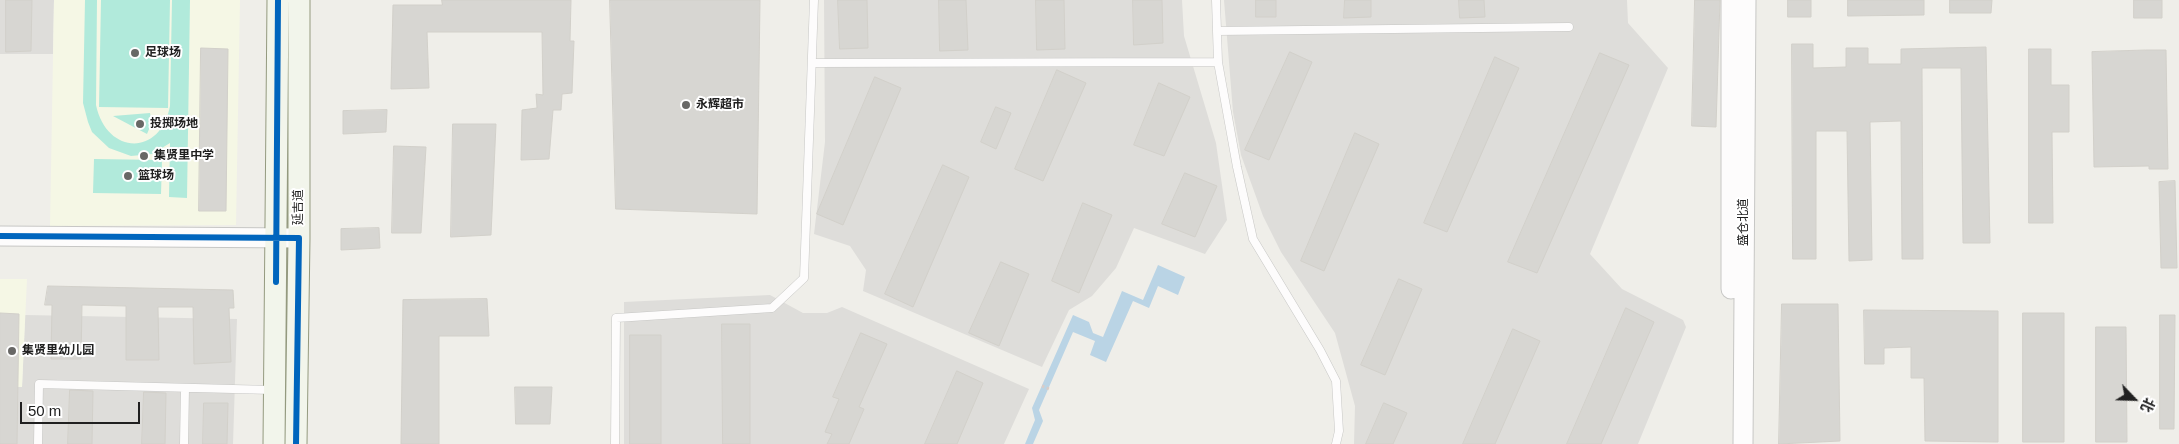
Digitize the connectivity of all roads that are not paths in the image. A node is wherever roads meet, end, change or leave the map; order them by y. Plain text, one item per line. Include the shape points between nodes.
1 (278, 0) edge
2 (299, 0) edge
3 (814, 0) edge
4 (1216, 0) edge
5 (1731, 0) edge
6 (1746, 0) edge
7 (1569, 27) dead end
8 (1217, 31) junction
9 (1218, 62) junction
10 (813, 63) junction
11 (0, 236) edge
12 (276, 243) junction
13 (299, 243) junction
14 (0, 245) edge
15 (184, 388) junction
16 (285, 390) junction
17 (38, 444) edge
18 (184, 444) edge
19 (274, 444) edge
20 (296, 444) edge
21 (615, 444) edge
22 (1336, 444) edge
23 (1731, 444) edge
24 (1743, 444) edge

1 - 12 main road, 延吉道
2 - 13 main road, 延吉道
3 - 10 lane
4 - 8 lane
5 - 23 street, 盛仓北道
6 - 24 street, 盛仓北道
7 - 8 lane
8 - 9 lane
9 - 10 lane
9 - 22 lane via 1253,239 1336,381 1339,431
10 - 21 lane via 804,278 772,308 616,318
11 - 12 street
12 - 13 street
12 - 14 street
12 - 16 main road, 延吉道
13 - 16 main road, 延吉道
15 - 16 lane
15 - 17 lane via 39,384
15 - 18 lane
16 - 19 main road, 延吉道
16 - 20 main road, 延吉道

